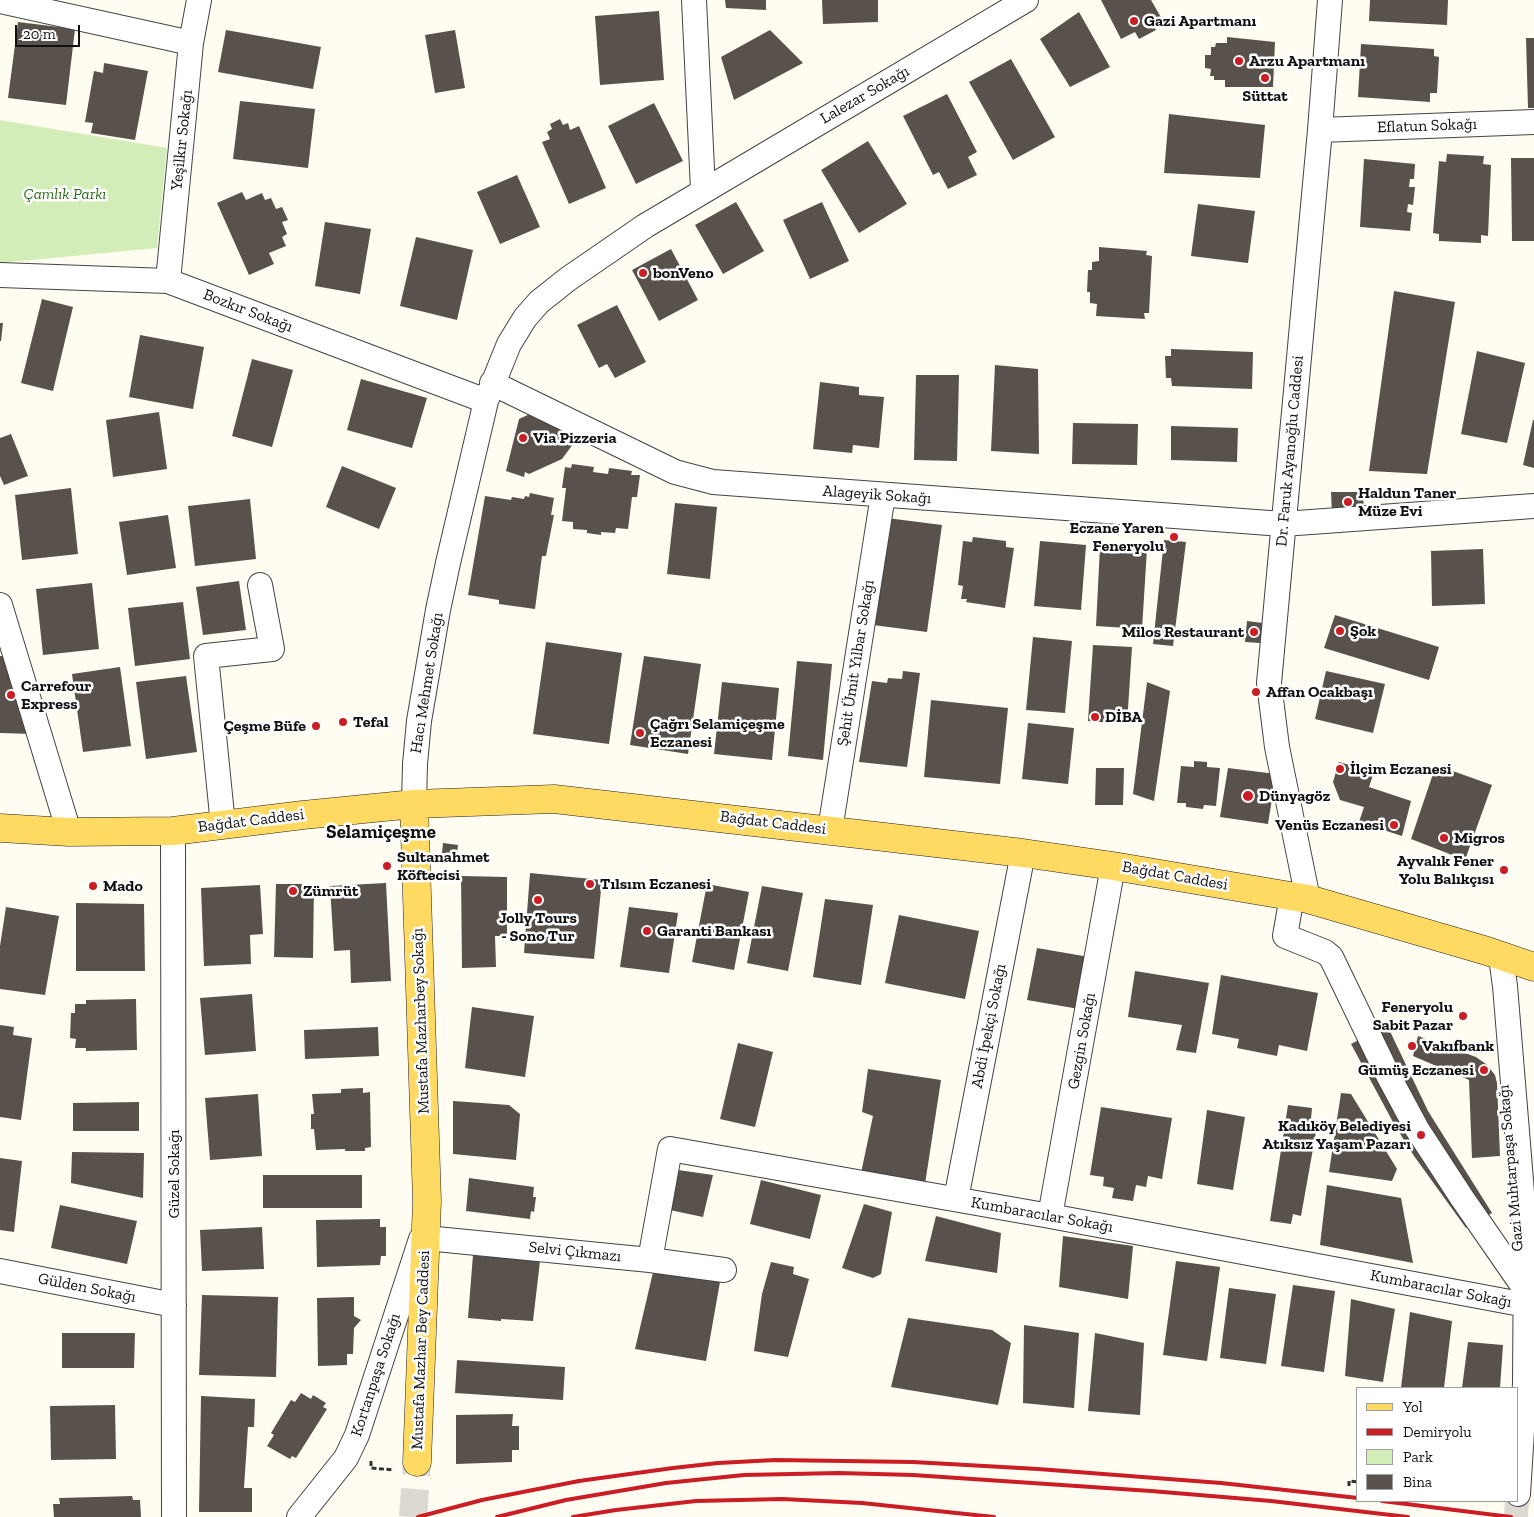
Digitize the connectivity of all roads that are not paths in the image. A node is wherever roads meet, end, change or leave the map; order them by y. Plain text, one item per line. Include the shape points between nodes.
1 (199, 0) edge
2 (694, 0) edge
3 (1026, 0) edge
4 (1330, 0) edge
5 (0, 1) edge
6 (191, 43) junction
7 (1534, 122) edge
8 (1320, 130) junction
9 (703, 190) junction
10 (0, 275) edge
11 (168, 281) junction
12 (489, 392) junction
13 (883, 495) junction
14 (1534, 506) edge
15 (1283, 524) junction
16 (260, 585) dead end
17 (0, 605) edge
18 (414, 804) junction
19 (223, 824) junction
20 (0, 828) edge
21 (830, 830) junction
22 (173, 831) junction
23 (69, 832) junction
24 (1023, 853) junction
25 (1114, 866) junction
26 (1300, 898) junction
27 (1494, 954) junction
28 (1534, 967) edge
29 (956, 1199) junction
30 (1050, 1216) junction
31 (426, 1229) junction
32 (650, 1260) junction
33 (724, 1270) dead end
34 (0, 1271) edge
35 (1528, 1300) edge
36 (174, 1305) junction
37 (407, 1466) tunnel mouth
38 (1519, 1478) edge
39 (174, 1517) edge
40 (299, 1517) edge

1 - 6 street, Yeşilkır Sokağı
2 - 9 street
3 - 9 street, Lalezar Sokağı
4 - 8 street, Dr. Faruk Ayanoğlu Caddesi
5 - 6 street
6 - 11 street, Yeşilkır Sokağı
7 - 8 street, Eflatun Sokağı
8 - 15 street, Dr. Faruk Ayanoğlu Caddesi
9 - 12 street, Lalezar Sokağı via 605,252 539,302 519,326
10 - 11 street, Bozkır Sokağı
11 - 12 street, Bozkır Sokağı
12 - 13 street, Alageyik Sokağı via 690,477 728,484
12 - 18 street, Hacı Mehmet Sokağı via 448,563 419,721
13 - 15 street, Alageyik Sokağı
13 - 21 street, Şehit Ümit Yılbar Sokağı
14 - 15 street, Alageyik Sokağı
15 - 26 street, Dr. Faruk Ayanoğlu Caddesi via 1269,683
16 - 19 street via 272,649 206,656
17 - 23 street
18 - 19 main road, Bağdat Caddesi
18 - 21 main road, Bağdat Caddesi via 554,799
18 - 31 main road, Mustafa Mazharbey Sokağı
19 - 22 main road, Bağdat Caddesi
20 - 23 main road, Bağdat Caddesi
21 - 24 main road, Bağdat Caddesi
22 - 23 main road, Bağdat Caddesi
22 - 36 street, Güzel Sokağı
24 - 25 main road, Bağdat Caddesi
24 - 29 street, Abdi İpekçi Sokağı
25 - 26 main road, Bağdat Caddesi
25 - 30 street, Gezgin Sokağı
26 - 27 main road, Bağdat Caddesi
26 - 35 street via 1285,936 1331,957 1418,1129
27 - 28 main road, Bağdat Caddesi
27 - 35 street, Gazi Muhtarpaşa Sokağı via 1517,1244
29 - 30 street, Kumbaracılar Sokağı
29 - 32 street, Kumbaracılar Sokağı via 670,1149
30 - 35 street, Kumbaracılar Sokağı
31 - 32 street, Selvi Çıkmazı
31 - 37 main road, Mustafa Mazhar Bey Caddesi
31 - 40 street, Kortanpaşa Sokağı via 359,1430 346,1458
32 - 33 street, Selvi Çıkmazı
34 - 36 street, Gülden Sokağı
35 - 38 street, Gazi Muhtarpaşa Sokağı
36 - 39 street, Güzel Sokağı

